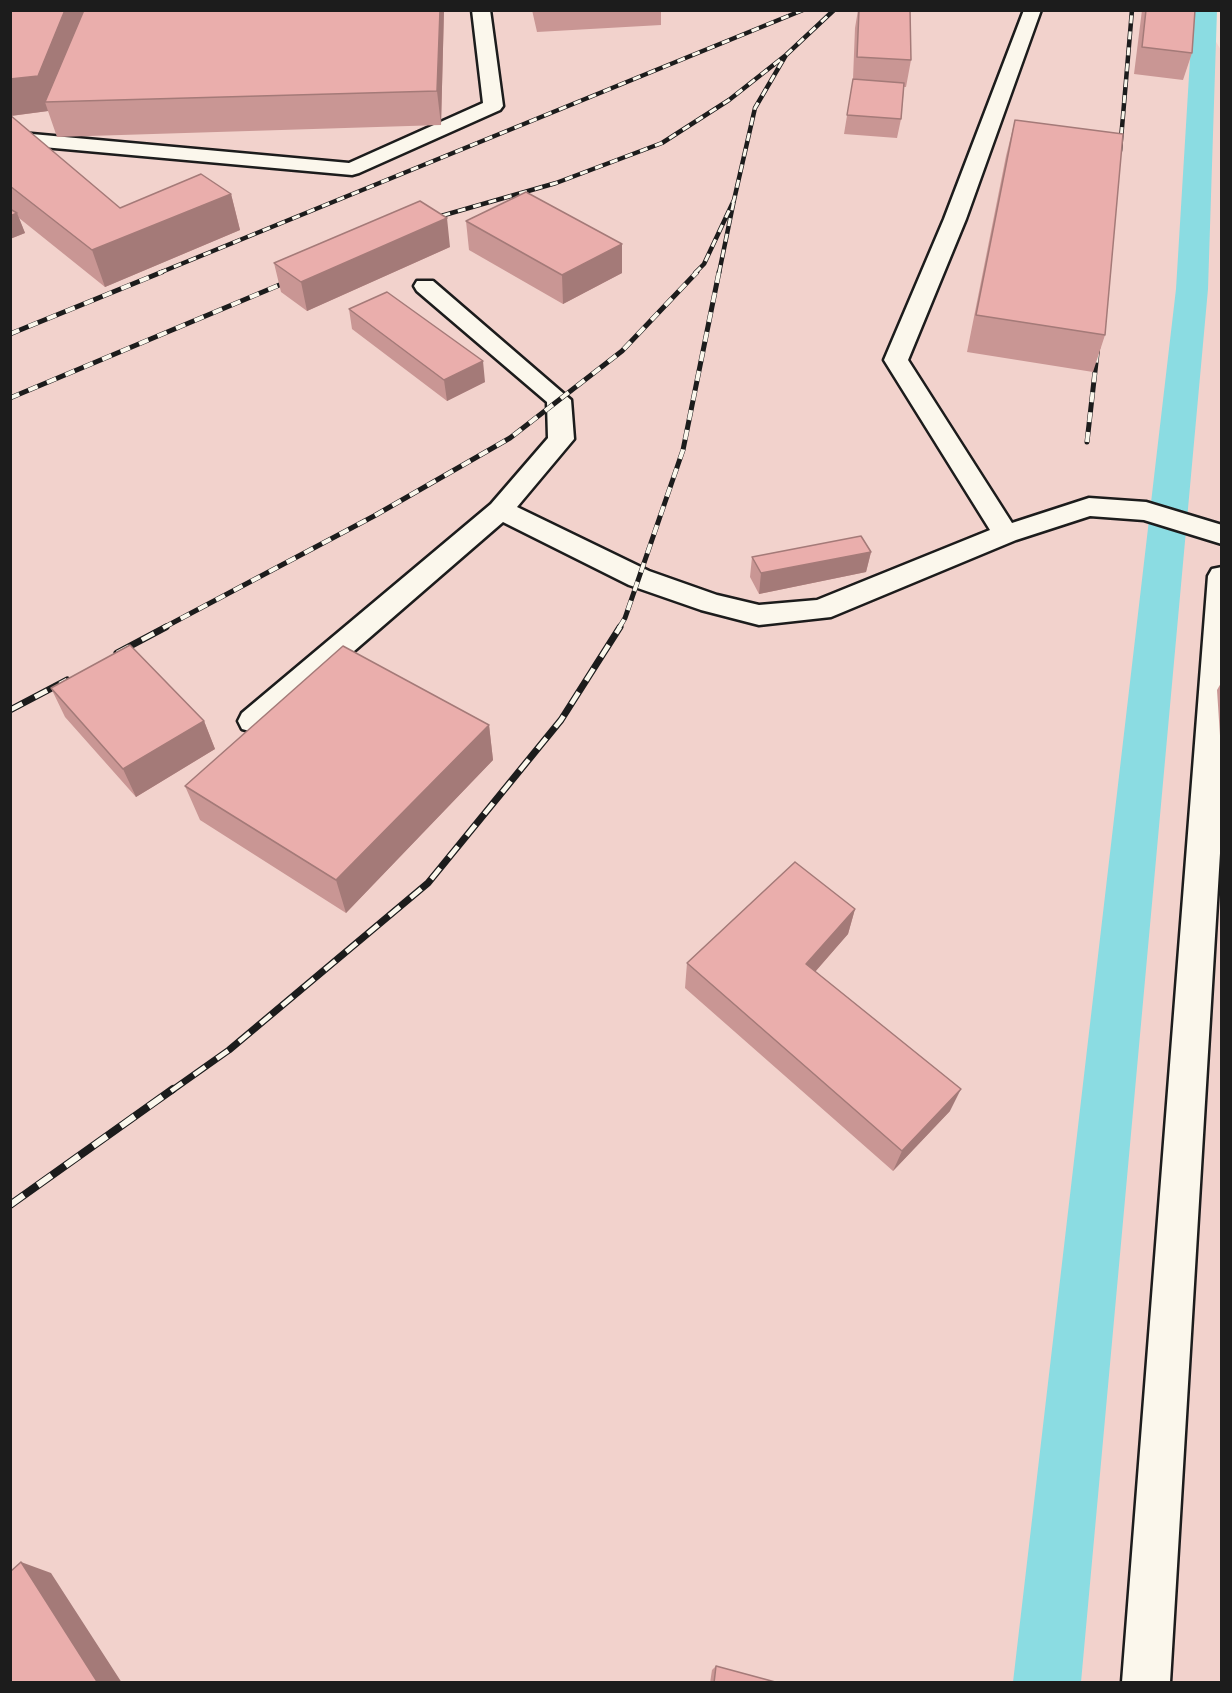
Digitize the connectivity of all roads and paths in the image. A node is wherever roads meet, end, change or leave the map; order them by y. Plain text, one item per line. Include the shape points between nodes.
1 (481, 10) edge
2 (1033, 10) edge
3 (10, 138) edge
4 (425, 286) dead end
5 (500, 510) junction
6 (1006, 534) junction
7 (1221, 535) edge
8 (1221, 576) edge
9 (253, 721) dead end
10 (1146, 1683) edge

1 - 3 street via 493,106 352,169
2 - 6 street via 955,219 896,360
4 - 5 street via 559,400 561,439
5 - 6 street via 639,578 759,615 821,610
5 - 9 street
6 - 7 street via 1089,507 1146,511
8 - 10 street

